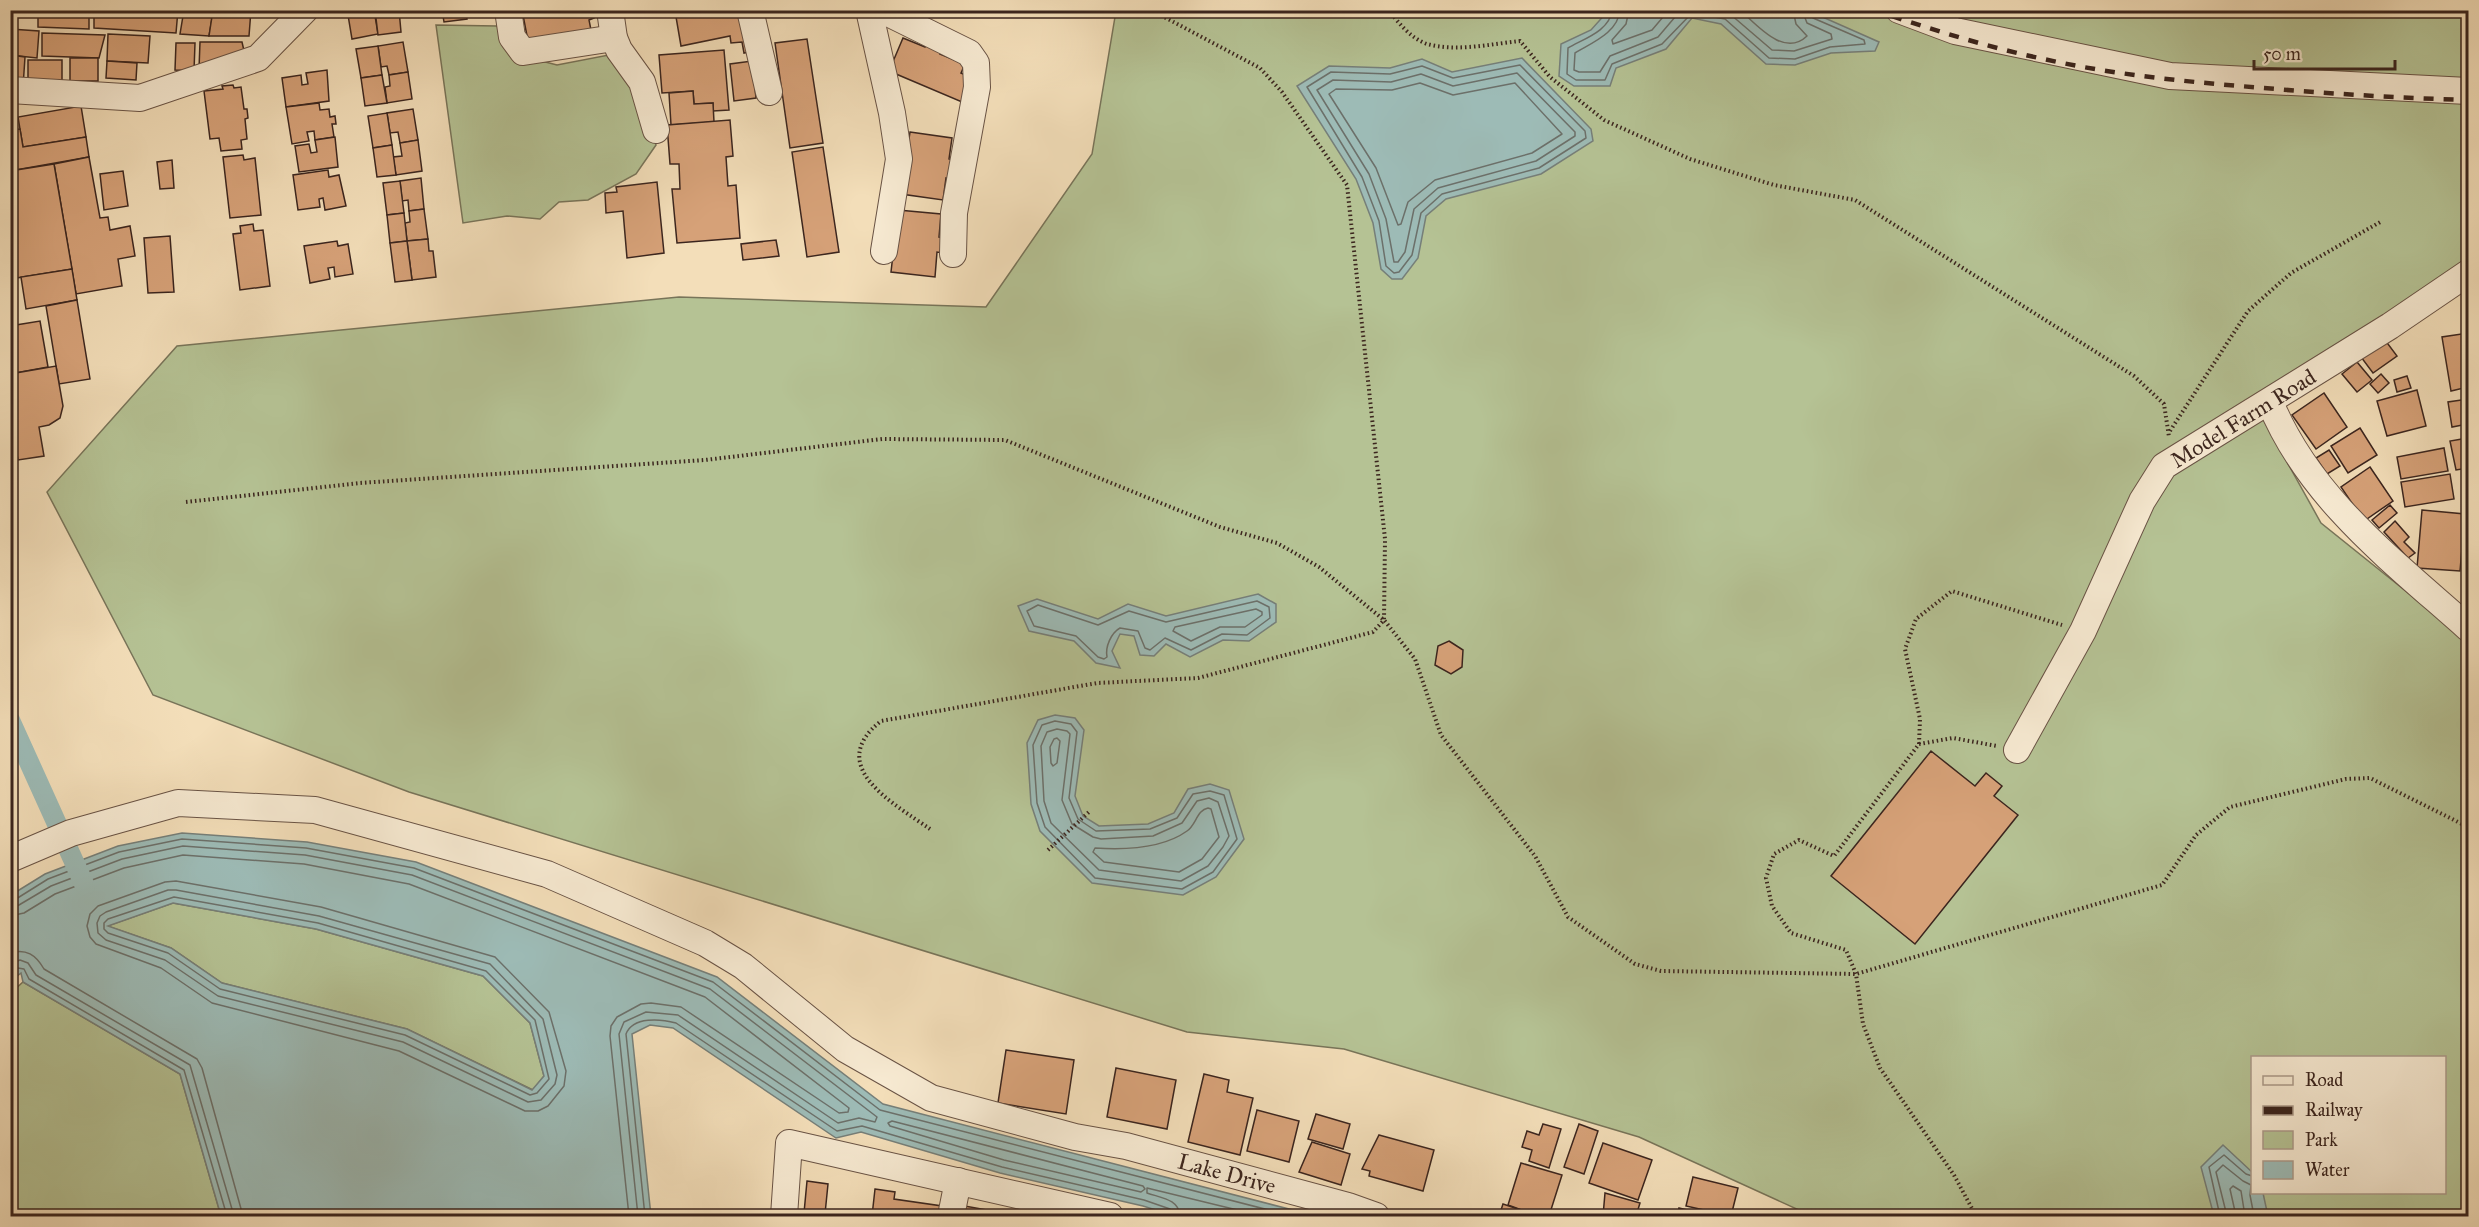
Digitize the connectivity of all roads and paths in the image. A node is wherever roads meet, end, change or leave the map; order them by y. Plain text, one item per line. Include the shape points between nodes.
1 (305, 10) edge
2 (508, 10) edge
3 (610, 10) edge
4 (750, 10) edge
5 (869, 10) edge
6 (882, 10) edge
7 (1151, 10) edge
8 (1389, 10) edge
9 (1899, 10) edge
10 (614, 38) junction
11 (10, 90) edge
12 (2469, 91) edge
13 (769, 92) dead end
14 (656, 130) dead end
15 (2382, 221) dead end
16 (884, 251) dead end
17 (953, 254) dead end
18 (2469, 273) edge
19 (2270, 402) junction
20 (2170, 432) junction
21 (2164, 466) junction
22 (186, 501) dead end
23 (1384, 620) junction
24 (2469, 628) edge
25 (2083, 631) junction
26 (1919, 744) junction
27 (2017, 750) joint
28 (1090, 811) dead end
29 (2469, 827) edge
30 (930, 829) dead end
31 (1048, 850) dead end
32 (11, 856) edge
33 (1856, 974) junction
34 (958, 1181) junction
35 (784, 1216) edge
36 (951, 1216) edge
37 (1109, 1216) edge
38 (1376, 1216) edge
39 (1976, 1216) edge

1 - 11 street via 258,58 140,98
2 - 10 street via 512,37 523,52
3 - 10 street
4 - 13 street
5 - 16 street via 898,159
6 - 17 street via 969,53 976,63 977,87 954,213
7 - 23 path via 1260,68 1282,92 1347,185 1385,539
8 - 20 path via 1400,26 1426,43 1459,47 1520,41 1550,77 1604,120 1690,159 1774,185 1855,200 2134,376 2164,404
9 - 12 street via 1955,31 2170,76
10 - 14 street via 642,82
15 - 20 path via 2291,273 2248,310
18 - 19 street, Model Farm Road
19 - 21 street, Model Farm Road
19 - 24 street via 2282,432 2312,479 2367,539
20 - 21 path
21 - 25 street, Model Farm Road via 2142,501
22 - 23 path via 360,483 705,460 882,439 1005,440 1220,527 1277,543 1319,567
23 - 30 path via 1373,632 1198,678 1097,683 881,720 867,732 858,752 861,768 881,795
23 - 33 path via 1415,659 1441,735 1535,856 1568,916 1635,964 1661,971
25 - 26 path via 1952,591 1916,619 1905,649 1920,719
25 - 27 street, Model Farm Road
26 - 27 path via 1953,738
26 - 33 path via 1834,856 1798,840 1774,854 1766,878 1772,906 1791,933 1846,950
28 - 31 path
29 - 33 path via 2370,778 2346,779 2230,807 2196,835 2162,885
32 - 38 street, Lake Drive via 71,833 178,803 315,810 547,874 705,943 742,966 845,1048 931,1098 1075,1137 1126,1146
33 - 39 path via 1863,1024 1880,1068 1954,1175
34 - 35 street via 789,1143
34 - 36 street
34 - 37 street

